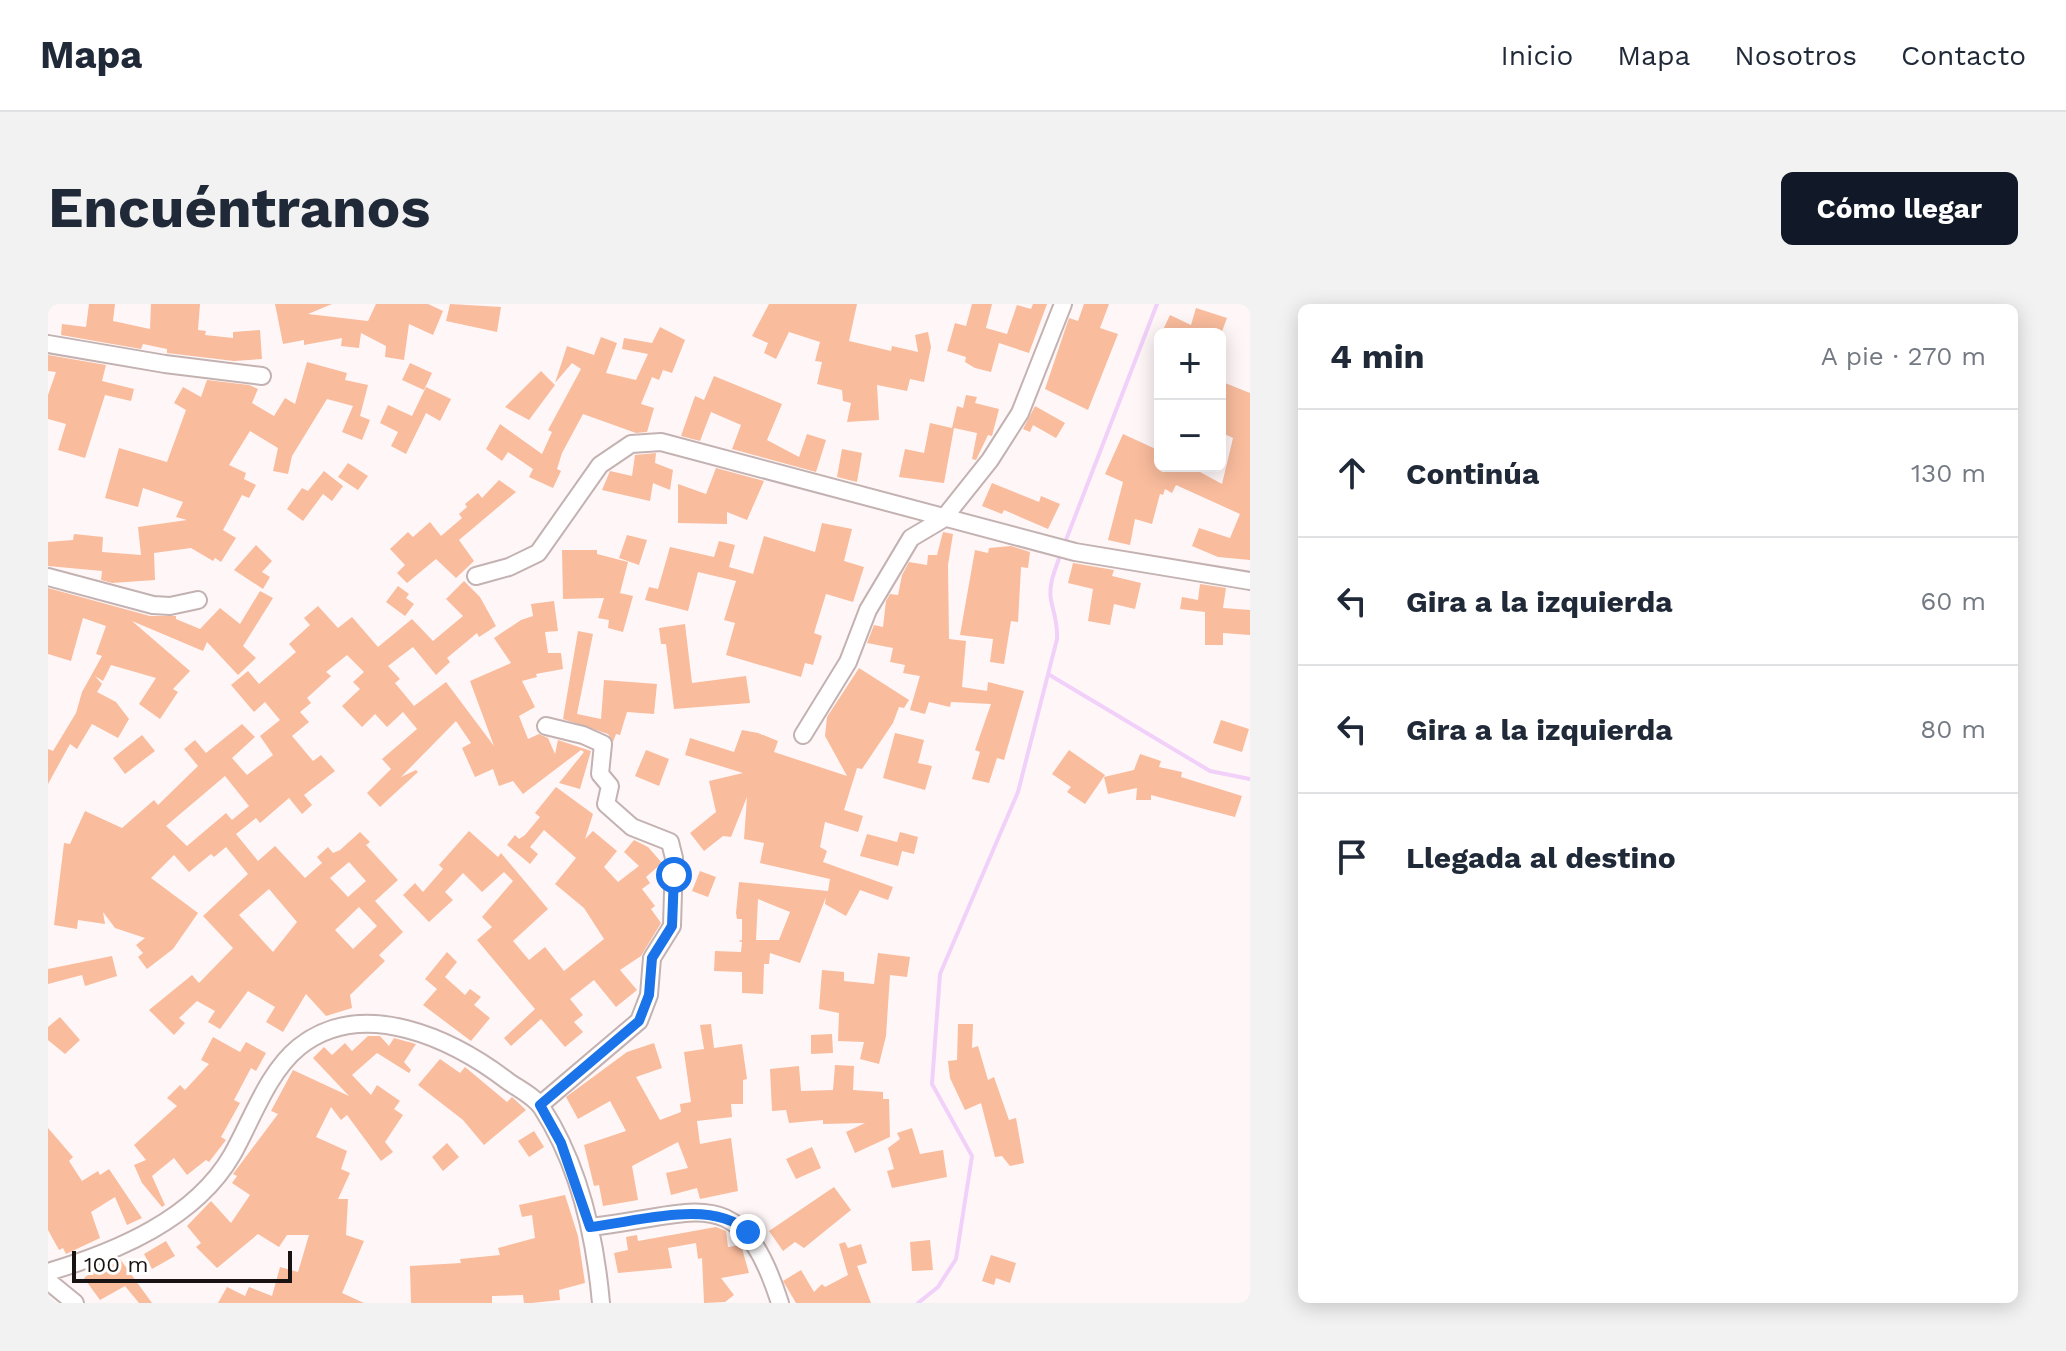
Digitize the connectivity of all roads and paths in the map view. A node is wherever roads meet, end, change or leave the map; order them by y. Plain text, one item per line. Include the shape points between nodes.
1 (1063, 304) edge
2 (48, 344) edge
3 (262, 376) dead end
4 (943, 519) junction
5 (476, 576) dead end
6 (48, 577) edge
7 (1250, 581) edge
8 (198, 600) dead end
9 (546, 726) dead end
10 (803, 735) dead end
11 (540, 1105) junction
12 (590, 1227) junction
13 (48, 1272) edge
14 (48, 1281) edge
15 (75, 1303) edge
16 (601, 1303) edge
17 (780, 1303) edge

1 - 4 street via 1020,413
2 - 3 street
4 - 5 street via 661,442 631,444 600,465 538,553
4 - 7 street via 1075,552
4 - 10 street via 911,538 868,610 848,662
6 - 8 street via 153,605
9 - 11 street via 603,744 600,774 610,786 606,804 632,827 670,842 674,866 672,926 652,958 649,995 639,1021
11 - 12 street via 561,1143
11 - 13 street via 486,1065 426,1036 385,1024 354,1023 324,1032 298,1048 273,1079 230,1159 203,1193 164,1224
12 - 16 street
12 - 17 street via 706,1212 735,1220 762,1254
14 - 15 street

